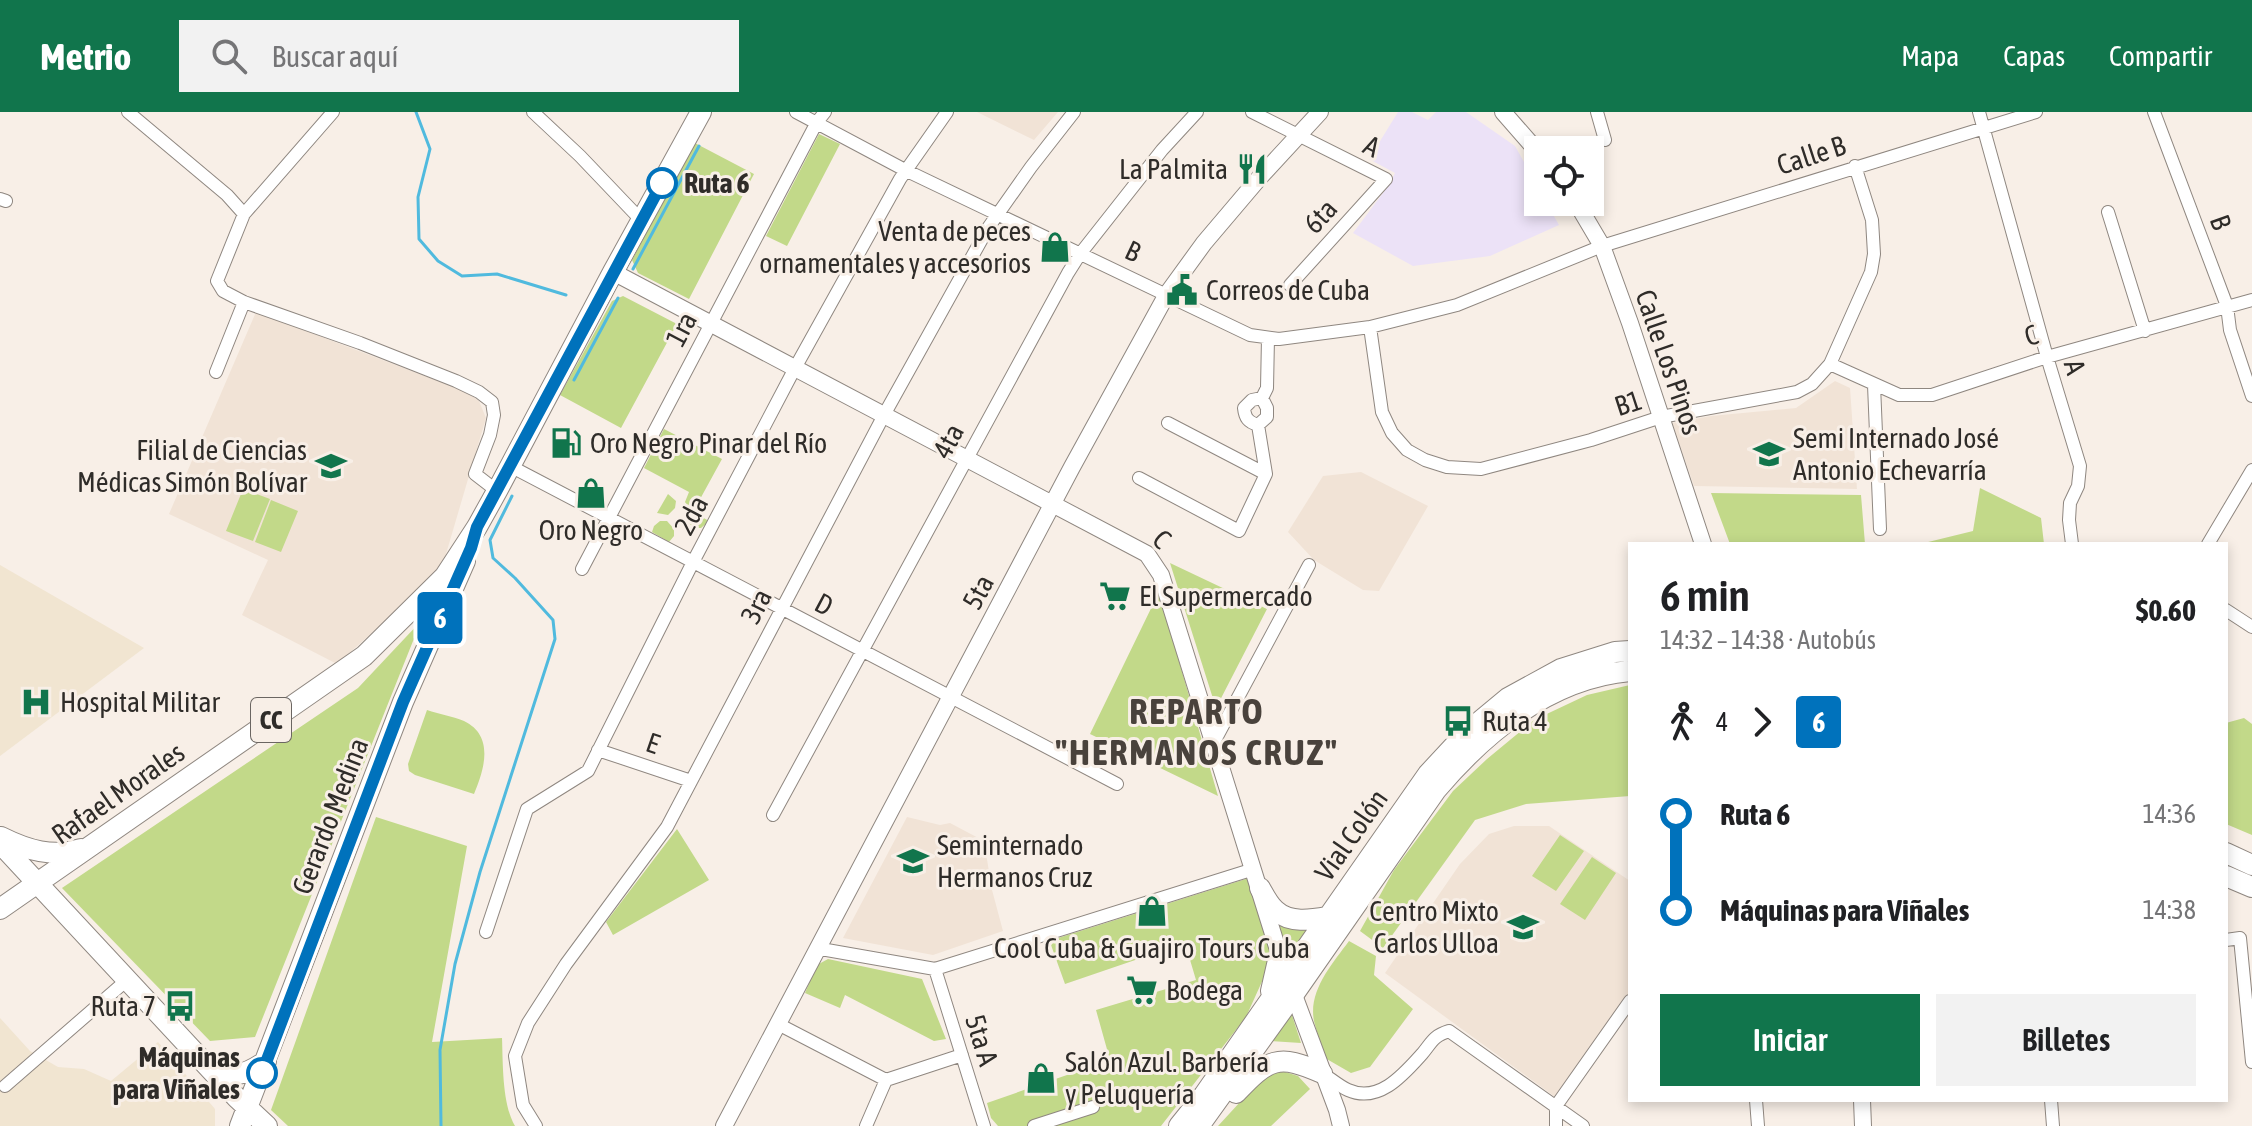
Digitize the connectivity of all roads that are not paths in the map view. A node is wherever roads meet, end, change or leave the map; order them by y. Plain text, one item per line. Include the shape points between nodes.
1 (333, 112) edge
2 (533, 112) edge
3 (701, 112) edge
4 (796, 112) edge
5 (947, 112) edge
6 (1074, 112) edge
7 (1197, 112) edge
8 (1252, 112) edge
9 (1320, 112) edge
10 (1503, 112) edge
11 (1597, 112) edge
12 (1979, 112) edge
13 (2036, 112) edge
14 (2154, 112) edge
15 (134, 114) edge
16 (821, 117) edge
17 (1982, 128) junction
18 (1299, 136) junction
19 (1524, 136) edge
20 (1605, 140) dead end
21 (1855, 166) junction
22 (905, 170) junction
23 (1386, 179) joint
24 (2108, 212) dead end
25 (244, 214) junction
26 (997, 214) junction
27 (1584, 216) edge
28 (642, 221) junction
29 (1602, 246) junction
30 (1080, 254) junction
31 (613, 272) junction
32 (1290, 285) dead end
33 (1167, 294) junction
34 (2252, 300) edge
35 (244, 302) junction
36 (2227, 306) junction
37 (711, 324) junction
38 (1370, 327) junction
39 (2145, 331) junction
40 (1268, 338) junction
41 (2047, 357) junction
42 (1830, 364) junction
43 (795, 368) junction
44 (216, 372) dead end
45 (1874, 385) junction
46 (2252, 396) edge
47 (1262, 398) junction
48 (884, 415) junction
49 (1661, 417) junction
50 (1168, 423) dead end
51 (1258, 425) junction
52 (966, 458) junction
53 (510, 466) junction
54 (2252, 470) edge
55 (1266, 474) junction
56 (1139, 478) dead end
57 (497, 491) junction
58 (1054, 505) junction
59 (608, 519) junction
60 (477, 527) junction
61 (1880, 529) dead end
62 (1702, 542) edge
63 (2072, 542) edge
64 (2209, 542) edge
65 (693, 562) junction
66 (1309, 565) dead end
67 (582, 569) dead end
68 (781, 609) junction
69 (2228, 611) edge
70 (2252, 627) edge
71 (1628, 651) edge
72 (864, 652) junction
73 (1628, 671) edge
74 (951, 696) junction
75 (1213, 744) junction
76 (598, 750) junction
77 (691, 781) junction
78 (1117, 784) dead end
79 (773, 815) dead end
80 (0, 837) edge
81 (0, 843) edge
82 (92, 845) junction
83 (2228, 854) edge
84 (2252, 865) edge
85 (2228, 877) edge
86 (1257, 879) junction
87 (37, 883) junction
88 (2252, 887) edge
89 (0, 909) edge
90 (1339, 910) junction
91 (486, 932) dead end
92 (2228, 940) edge
93 (1326, 947) junction
94 (1279, 956) junction
95 (813, 958) junction
96 (935, 969) junction
97 (127, 980) junction
98 (1290, 985) junction
99 (1628, 1004) edge
100 (1266, 1006) junction
101 (1301, 1014) junction
102 (778, 1024) junction
103 (1251, 1054) junction
104 (962, 1055) junction
105 (1229, 1059) junction
106 (266, 1061) junction
107 (203, 1062) junction
108 (2252, 1062) edge
109 (1319, 1065) junction
110 (886, 1080) junction
111 (5, 1086) dead end
112 (1756, 1102) edge
113 (1862, 1102) edge
114 (2051, 1102) edge
115 (1556, 1106) junction
116 (1093, 1107) dead end
117 (244, 1117) edge
118 (267, 1126) edge
119 (536, 1126) edge
120 (724, 1126) edge
121 (866, 1126) edge
122 (984, 1126) edge
123 (1034, 1126) edge
124 (1179, 1126) edge
125 (1199, 1126) edge
126 (1207, 1126) edge
127 (1341, 1126) edge
128 (1556, 1126) edge
129 (1583, 1126) edge
130 (1758, 1126) edge
131 (1863, 1126) edge
132 (2053, 1126) edge

1 - 25 street
2 - 28 street
3 - 28 main road, CC
4 - 16 street, B
5 - 22 street, 2da
6 - 26 street, 3ra
7 - 30 street, 4ta
8 - 18 street, A
9 - 18 street, 5ta
10 - 19 street
11 - 20 street
12 - 17 street, A
13 - 17 street, Calle B
14 - 36 street, B
15 - 25 street
16 - 22 street, B
16 - 37 street, 1ra
17 - 21 street, Calle B
17 - 41 street, A
18 - 23 street, A
18 - 33 street, 5ta via 1204,243
21 - 29 street, Calle B
21 - 42 street, B1 via 1872,220 1874,254 1865,289
22 - 26 street, B
22 - 43 street, 2da
23 - 32 street, 6ta
24 - 39 street
25 - 35 street via 217,281 223,291
26 - 30 street, B
26 - 48 street, 3ra
27 - 29 street, Calle Los Pinos
28 - 31 main road, CC
29 - 38 street, B via 1457,305
29 - 49 street, Calle Los Pinos
30 - 33 street, B
30 - 52 street, 4ta
31 - 37 street, C
31 - 53 main road, CC
33 - 40 street, B via 1250,335
33 - 58 street, 5ta
34 - 36 street, C
35 - 44 street
35 - 57 street via 479,392 492,402 494,415 475,474
36 - 39 street, C
36 - 46 street, B
37 - 43 street, C
37 - 59 street, 1ra
38 - 40 street, B
38 - 49 street, B1 via 1382,412 1392,433 1407,450 1447,467 1481,469
39 - 41 street, C
40 - 47 street
41 - 45 street, C via 1932,395 1899,395
41 - 63 street, A via 2080,466 2070,503
42 - 45 street, C
42 - 49 street, B1 via 1797,392
43 - 48 street, C
43 - 65 street, 2da
45 - 61 street
47 - 51 street via 1267,417
47 - 51 street via 1244,408 1249,422
48 - 52 street, C
48 - 68 street, 3ra
49 - 62 street, Calle Los Pinos
50 - 55 street
51 - 55 street
52 - 58 street, C
52 - 72 street, 4ta
53 - 57 main road, CC
53 - 59 street, D
54 - 64 street
55 - 56 street via 1239,531
57 - 60 main road, CC
58 - 74 street, 5ta
58 - 75 street, C via 1147,554 1161,575
59 - 65 street, D
59 - 67 street, 1ra
60 - 82 main road, Rafael Morales / CC via 445,576 364,656
60 - 106 main road, Gerardo Medina / CC via 403,702
65 - 68 street, D
65 - 76 street, 2da
66 - 75 street
68 - 72 street, D
68 - 77 street, 3ra
69 - 70 street
71 - 90 main road, Vial Colón via 1561,669 1508,698 1467,732 1428,774
72 - 74 street, D
72 - 79 street, 4ta
73 - 90 main road, Vial Colón via 1564,687 1514,715 1436,790
74 - 78 street, D
74 - 95 street, 5ta
75 - 86 street, C
76 - 77 street, E
76 - 91 street, 2da via 588,771 527,809
77 - 119 street, 3ra via 667,827 528,1023 515,1056 523,1105
80 - 82 main road via 26,850 64,854
81 - 87 main road
82 - 87 main road, Rafael Morales / CC
83 - 84 main road
85 - 88 main road
86 - 90 main road via 1285,904
86 - 94 street, C
86 - 96 street
87 - 89 main road, Rafael Morales / CC
87 - 97 main road
90 - 93 main road, Vial Colón
90 - 98 main road, Vial Colón
92 - 108 street via 2240,938
93 - 98 main road, Vial Colón
93 - 101 main road via 1305,990
94 - 98 street, C
94 - 100 main road
95 - 96 street via 821,949
95 - 102 street, 5ta
96 - 104 street, 5ta A
97 - 107 main road
97 - 111 street
98 - 100 main road, Vial Colón
98 - 101 street, C
98 - 103 main road, Vial Colón
99 - 115 street
100 - 105 main road, Vial Colón
101 - 109 street, C
102 - 110 street
102 - 120 street, 5ta
103 - 105 main road
103 - 109 main road via 1276,1047
103 - 125 main road, Vial Colón
104 - 110 street
104 - 122 street, 5ta A
105 - 124 main road, Vial Colón
106 - 107 main road via 247,1074
106 - 117 main road, Gerardo Medina / CC
107 - 117 main road
109 - 115 street via 1350,1091 1369,1094 1392,1085 1436,1035 1449,1031
109 - 126 main road via 1285,1060 1257,1071
109 - 127 street, C
110 - 121 street
112 - 130 street
113 - 131 street
114 - 132 street
115 - 128 street
115 - 129 street
116 - 123 street
117 - 118 main road

